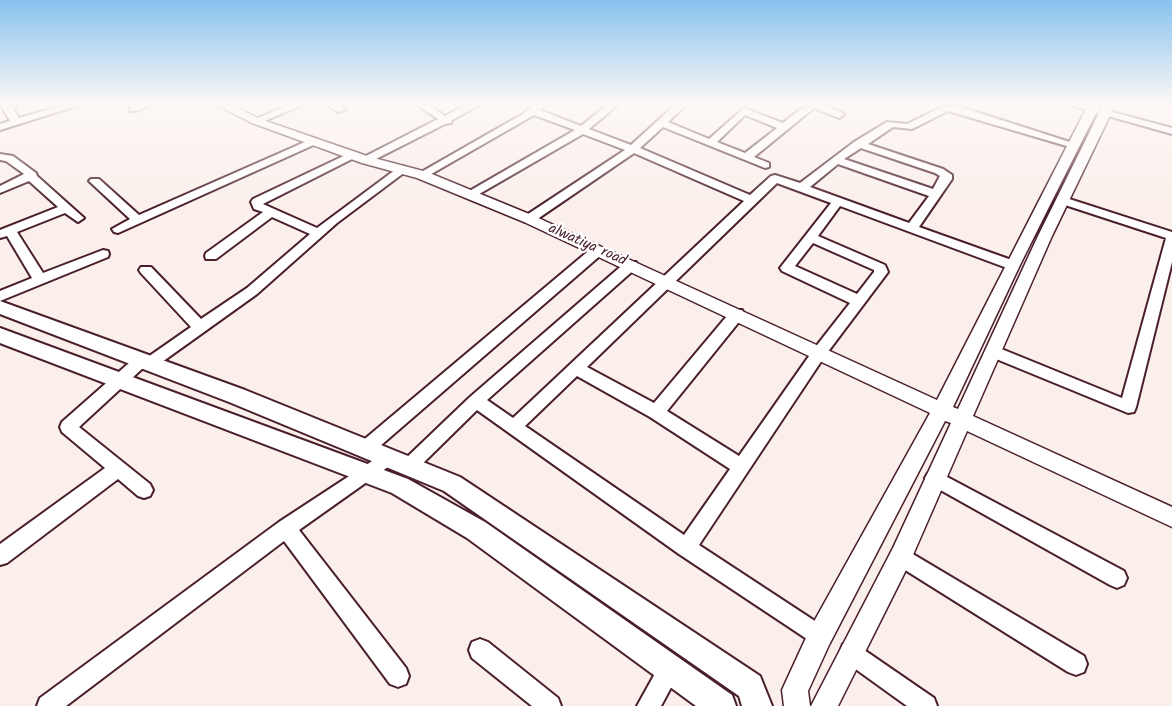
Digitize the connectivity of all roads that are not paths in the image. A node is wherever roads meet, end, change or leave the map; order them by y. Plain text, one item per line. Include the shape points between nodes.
1 (306, 138) edge
2 (406, 138) edge
3 (486, 138) edge
4 (569, 138) edge
5 (606, 138) edge
6 (645, 138) edge
7 (697, 138) edge
8 (715, 138) edge
9 (771, 138) edge
10 (868, 138) edge
11 (1051, 138) edge
12 (1078, 138) edge
13 (1085, 138) edge
14 (314, 141) junction
15 (710, 143) junction
16 (858, 144) junction
17 (1074, 145) junction
18 (633, 149) junction
19 (0, 157) edge
20 (359, 157) junction
21 (746, 158) junction
22 (836, 160) junction
23 (765, 165) dead end
24 (403, 169) junction
25 (422, 175) junction
26 (30, 177) junction
27 (96, 181) dead end
28 (803, 187) junction
29 (0, 190) edge
30 (935, 194) junction
31 (470, 196) junction
32 (751, 200) junction
33 (838, 201) junction
34 (1063, 201) junction
35 (67, 208) junction
36 (271, 212) junction
37 (78, 218) dead end
38 (529, 219) junction
39 (138, 220) junction
40 (912, 228) junction
41 (118, 229) dead end
42 (5, 232) edge
43 (318, 233) junction
44 (810, 237) junction
45 (1172, 237) edge
46 (597, 251) junction
47 (103, 254) dead end
48 (211, 256) dead end
49 (631, 265) junction
50 (1012, 266) junction
51 (146, 270) dead end
52 (40, 279) junction
53 (1166, 279) edge
54 (668, 282) junction
55 (0, 296) edge
56 (859, 301) junction
57 (0, 307) edge
58 (737, 314) junction
59 (201, 328) junction
60 (0, 335) edge
61 (994, 352) junction
62 (819, 353) junction
63 (146, 362) junction
64 (576, 368) junction
65 (121, 380) junction
66 (476, 401) junction
67 (656, 412) junction
68 (941, 412) junction
69 (962, 422) junction
70 (515, 426) junction
71 (366, 448) junction
72 (399, 462) junction
73 (741, 467) junction
74 (117, 469) junction
75 (366, 475) junction
76 (934, 478) junction
77 (144, 490) dead end
78 (1172, 517) edge
79 (286, 528) junction
80 (686, 548) junction
81 (0, 556) edge
82 (902, 556) junction
83 (564, 559) junction
84 (1117, 578) dead end
85 (549, 583) junction
86 (820, 636) junction
87 (480, 650) dead end
88 (851, 652) junction
89 (1076, 664) dead end
90 (670, 669) junction
91 (398, 676) dead end
92 (48, 706) edge
93 (550, 706) edge
94 (648, 706) edge
95 (721, 706) edge
96 (757, 706) edge
97 (796, 706) edge
98 (824, 706) edge
99 (926, 706) edge

1 - 14 street, alwatiya road
2 - 20 street
3 - 25 street
4 - 31 street
5 - 18 street
6 - 18 street
7 - 15 street
8 - 15 street
9 - 21 street
10 - 16 street
11 - 17 street
12 - 17 street
13 - 34 street
14 - 20 street, alwatiya road
14 - 39 street
15 - 21 street
16 - 22 street
16 - 30 street via 943,173 946,179
17 - 50 street
18 - 32 street
18 - 38 street
19 - 26 street via 9,158 30,173
20 - 24 street, alwatiya road
20 - 36 street via 257,202 258,206
21 - 23 street
22 - 28 street
22 - 30 street
24 - 25 street, alwatiya road
24 - 43 street
25 - 31 street, alwatiya road
26 - 29 street
26 - 35 street
27 - 39 street
28 - 32 street via 775,178
28 - 33 street
30 - 40 street
31 - 38 street, alwatiya road
32 - 54 street
33 - 40 street
33 - 44 street
34 - 45 street
34 - 61 street via 1044,236
35 - 37 street
35 - 42 street
36 - 43 street
36 - 48 street
38 - 46 street, alwatiya road
39 - 41 street
40 - 50 street
42 - 52 street
43 - 59 street via 252,291
44 - 56 street via 880,268 881,272
44 - 56 street via 787,266 788,270
45 - 53 street
46 - 49 street, alwatiya road
46 - 71 street
47 - 52 street
49 - 54 street, alwatiya road
49 - 66 street
50 - 68 street
51 - 59 street
52 - 55 street
53 - 61 street via 1128,407
54 - 58 street, alwatiya road
54 - 64 street
56 - 62 street
57 - 63 main road
58 - 62 street, alwatiya road
58 - 67 street
59 - 63 street
60 - 65 main road
61 - 69 street
62 - 68 street, alwatiya road
62 - 73 street
63 - 65 street
63 - 71 main road
64 - 67 street
64 - 70 street
65 - 74 street via 68,427
65 - 75 main road
66 - 70 street
66 - 72 street
67 - 73 street
68 - 69 street, alwatiya road
68 - 86 street
69 - 76 street
69 - 78 street, alwatiya road
70 - 80 street
71 - 72 main road
72 - 75 street
72 - 83 main road via 452,484
73 - 80 street
74 - 77 street
74 - 81 street
75 - 79 street
75 - 85 main road via 400,486 476,530
76 - 82 street
76 - 84 street
79 - 91 street
79 - 92 street
80 - 86 street
82 - 88 street
82 - 89 street
83 - 85 main road
83 - 96 main road via 750,686
85 - 90 main road
86 - 97 street via 795,690
87 - 93 street
88 - 98 street
88 - 99 street
90 - 94 street
90 - 95 main road

